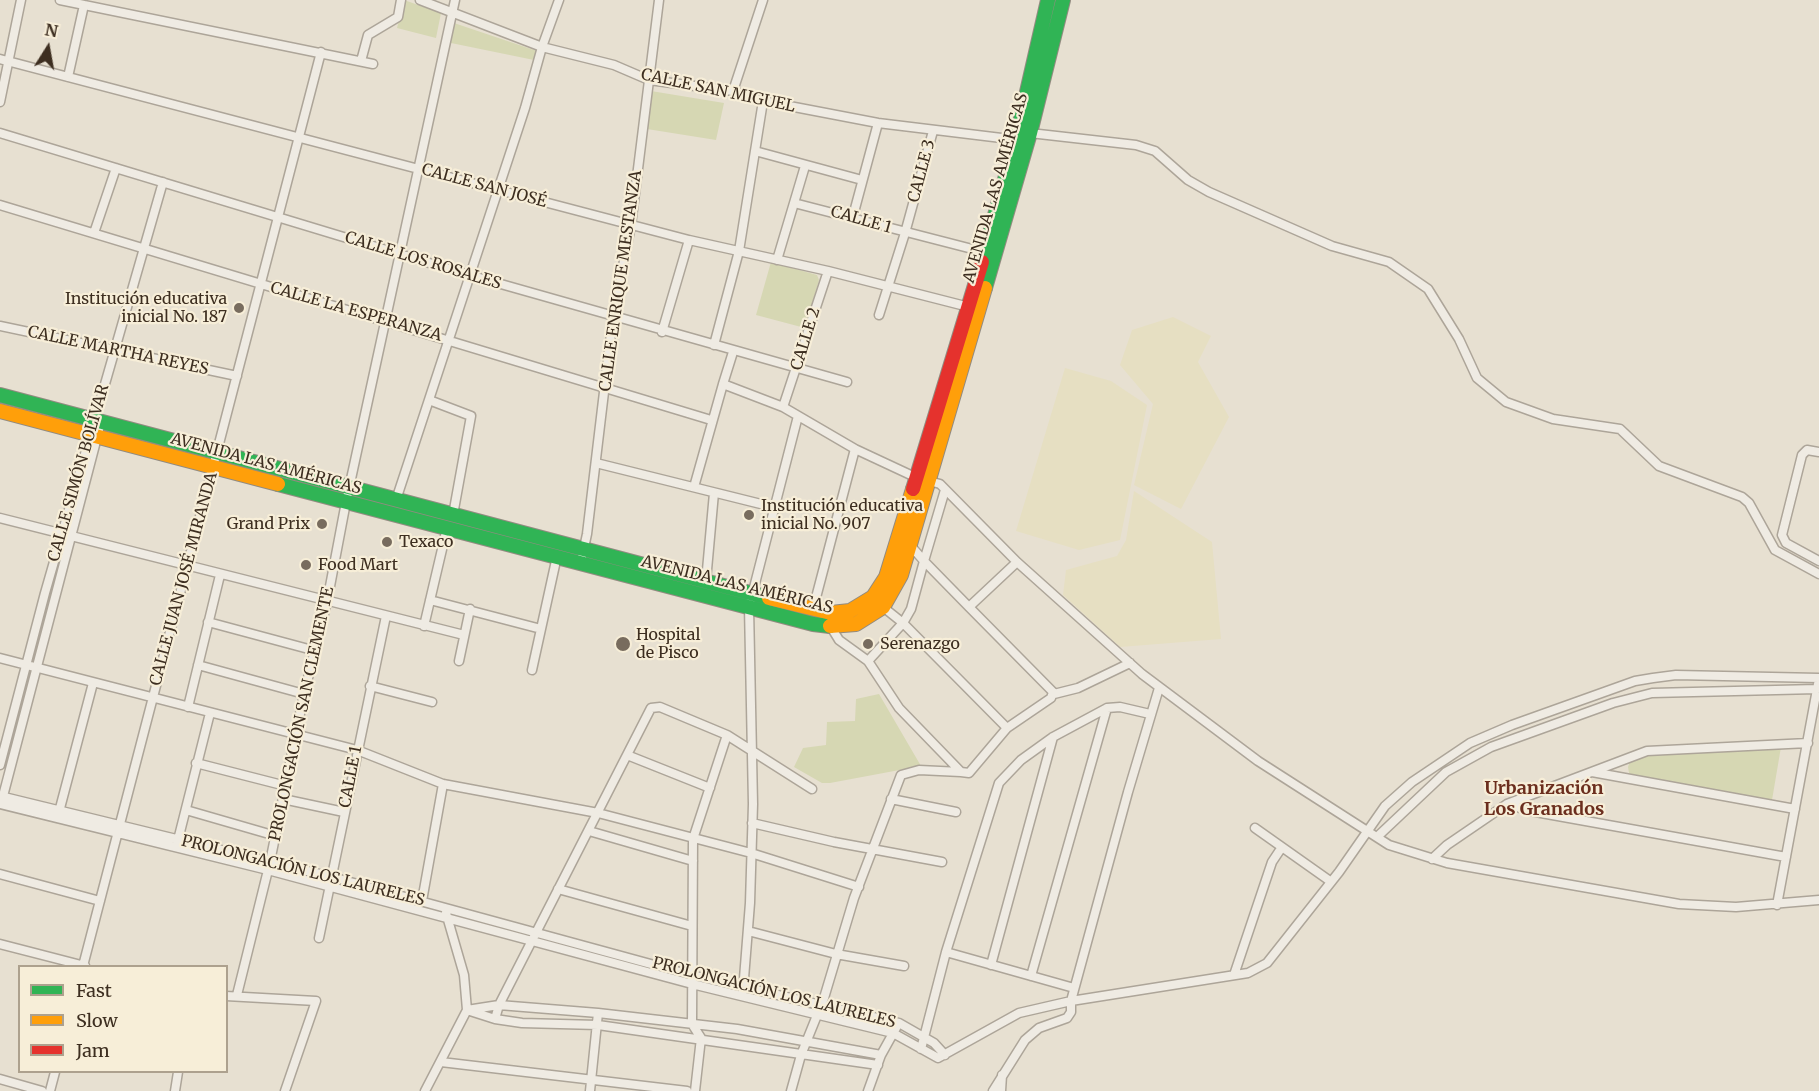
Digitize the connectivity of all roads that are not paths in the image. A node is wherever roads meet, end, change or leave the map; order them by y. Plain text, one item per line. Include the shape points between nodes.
1 (21, 0) edge
2 (60, 0) edge
3 (401, 0) edge
4 (420, 0) edge
5 (455, 0) edge
6 (560, 0) edge
7 (660, 0) edge
8 (763, 0) edge
9 (1048, 0) edge
10 (1063, 0) edge
11 (84, 5) junction
12 (452, 12) junction
13 (542, 47) junction
14 (321, 52) junction
15 (4, 61) edge
16 (361, 61) junction
17 (373, 64) dead end
18 (68, 77) junction
19 (649, 80) junction
20 (1035, 86) junction
21 (733, 91) junction
22 (763, 100) junction
23 (0, 102) edge
24 (878, 123) junction
25 (933, 131) junction
26 (0, 133) edge
27 (299, 138) junction
28 (1024, 138) junction
29 (755, 151) junction
30 (805, 166) junction
31 (116, 168) junction
32 (418, 169) junction
33 (862, 180) junction
34 (163, 182) junction
35 (497, 190) junction
36 (794, 203) junction
37 (0, 205) edge
38 (853, 216) junction
39 (278, 217) junction
40 (631, 225) junction
41 (94, 233) junction
42 (905, 233) junction
43 (689, 240) junction
44 (143, 248) junction
45 (739, 251) junction
46 (984, 252) junction
47 (401, 254) junction
48 (777, 260) junction
49 (828, 271) junction
50 (469, 275) junction
51 (261, 284) junction
52 (888, 287) junction
53 (969, 307) junction
54 (879, 315) dead end
55 (613, 317) junction
56 (386, 320) junction
57 (0, 326) edge
58 (662, 332) junction
59 (448, 339) junction
60 (714, 345) junction
61 (114, 350) junction
62 (733, 352) junction
63 (797, 370) junction
64 (237, 376) junction
65 (847, 382) dead end
66 (723, 384) junction
67 (605, 386) junction
68 (0, 395) edge
69 (429, 400) junction
70 (783, 407) junction
71 (0, 411) edge
72 (798, 416) junction
73 (711, 420) junction
74 (98, 421) junction
75 (93, 436) junction
76 (855, 448) junction
77 (1819, 452) edge
78 (217, 453) junction
79 (596, 463) junction
80 (213, 467) junction
81 (921, 478) junction
82 (694, 487) junction
83 (945, 490) junction
84 (714, 493) junction
85 (347, 495) junction
86 (396, 500) junction
87 (419, 506) junction
88 (773, 507) junction
89 (0, 518) edge
90 (416, 520) junction
91 (450, 522) junction
92 (66, 536) junction
93 (910, 545) junction
94 (557, 556) junction
95 (583, 556) junction
96 (924, 561) junction
97 (1819, 561) edge
98 (1017, 562) junction
99 (187, 566) junction
100 (220, 574) junction
101 (1819, 574) edge
102 (706, 581) junction
103 (430, 600) junction
104 (751, 600) junction
105 (327, 602) junction
106 (969, 606) junction
107 (883, 607) junction
108 (470, 609) junction
109 (813, 609) junction
110 (386, 616) junction
111 (208, 622) junction
112 (903, 623) junction
113 (424, 626) junction
114 (831, 627) junction
115 (541, 629) junction
116 (464, 635) junction
117 (316, 651) junction
118 (0, 658) edge
119 (459, 661) dead end
120 (868, 661) junction
121 (1130, 663) junction
122 (26, 664) junction
123 (198, 665) junction
124 (36, 667) junction
125 (532, 670) dead end
126 (93, 683) junction
127 (1818, 683) edge
128 (370, 687) junction
129 (1159, 688) junction
130 (304, 694) junction
131 (1054, 694) junction
132 (153, 698) junction
133 (432, 702) dead end
134 (188, 707) junction
135 (1107, 708) junction
136 (210, 713) junction
137 (1150, 714) junction
138 (1007, 728) junction
139 (297, 735) junction
140 (726, 735) junction
141 (1053, 738) junction
142 (1808, 742) junction
143 (752, 749) junction
144 (357, 750) junction
145 (627, 755) junction
146 (1624, 759) junction
147 (196, 763) junction
148 (0, 765) edge
149 (1592, 771) junction
150 (961, 772) junction
151 (1628, 778) junction
152 (443, 784) junction
153 (286, 786) junction
154 (711, 788) junction
155 (812, 789) dead end
156 (891, 799) junction
157 (283, 800) junction
158 (1, 801) edge
159 (1507, 804) junction
160 (1795, 809) junction
161 (186, 810) junction
162 (59, 812) junction
163 (344, 812) junction
164 (956, 812) dead end
165 (598, 813) junction
166 (752, 823) junction
167 (120, 824) junction
168 (1255, 828) dead end
169 (1367, 829) junction
170 (589, 831) junction
171 (117, 833) junction
172 (276, 836) junction
173 (1377, 837) junction
174 (693, 839) junction
175 (178, 840) junction
176 (1282, 847) junction
177 (874, 849) junction
178 (751, 853) junction
179 (1786, 857) junction
180 (1432, 859) junction
181 (693, 861) junction
182 (942, 862) dead end
183 (269, 866) junction
184 (0, 874) edge
185 (1330, 881) junction
186 (331, 882) junction
187 (859, 887) junction
188 (558, 888) junction
189 (1819, 900) edge
190 (100, 901) junction
191 (422, 901) junction
192 (1777, 905) junction
193 (444, 907) junction
194 (447, 917) junction
195 (692, 926) junction
196 (536, 931) junction
197 (748, 931) junction
198 (319, 938) dead end
199 (532, 940) junction
200 (0, 944) edge
201 (946, 952) junction
202 (836, 954) junction
203 (79, 965) edge
204 (83, 965) edge
205 (991, 965) junction
206 (904, 966) dead end
207 (692, 975) junction
208 (1234, 975) junction
209 (1031, 976) junction
210 (692, 984) junction
211 (743, 987) junction
212 (1074, 988) junction
213 (237, 995) junction
214 (228, 996) edge
215 (743, 997) junction
216 (1071, 1001) junction
217 (499, 1005) junction
218 (467, 1010) junction
219 (819, 1010) junction
220 (598, 1012) junction
221 (495, 1019) junction
222 (899, 1023) junction
223 (692, 1024) junction
224 (598, 1025) junction
225 (893, 1033) junction
226 (924, 1036) junction
227 (701, 1038) junction
228 (807, 1040) junction
229 (921, 1049) junction
230 (801, 1055) junction
231 (881, 1055) junction
232 (945, 1055) junction
233 (441, 1062) junction
234 (878, 1065) junction
235 (1003, 1072) junction
236 (54, 1073) edge
237 (178, 1073) edge
238 (0, 1079) edge
239 (591, 1079) junction
240 (42, 1091) edge
241 (50, 1091) edge
242 (175, 1091) edge
243 (285, 1091) edge
244 (425, 1091) edge
245 (590, 1091) edge
246 (687, 1091) edge
247 (695, 1091) edge
248 (791, 1091) edge
249 (868, 1091) edge
250 (993, 1091) edge
251 (1001, 1091) edge

1 - 15 street
2 - 11 street
3 - 16 street via 398,17 368,35
4 - 12 street, CALLE SAN MIGUEL
5 - 12 street, PROLONGACIÓN SAN CLEMENTE
6 - 13 street
7 - 19 street, CALLE ENRIQUE MESTANZA
8 - 21 street
9 - 20 main road, AVENIDA LAS AMÉRICAS
10 - 20 main road, AVENIDA LAS AMÉRICAS
11 - 14 street
11 - 18 street
12 - 13 street, CALLE SAN MIGUEL
12 - 32 street, PROLONGACIÓN SAN CLEMENTE
13 - 19 street, CALLE SAN MIGUEL via 614,64
13 - 35 street
14 - 16 street
14 - 27 street, CALLE JUAN JOSÉ MIRANDA
15 - 18 street, CALLE SAN JOSÉ
15 - 23 street
16 - 17 street
18 - 27 street, CALLE SAN JOSÉ
19 - 21 street, CALLE SAN MIGUEL
19 - 40 street, CALLE ENRIQUE MESTANZA
20 - 28 main road, AVENIDA LAS AMÉRICAS
21 - 22 street, CALLE SAN MIGUEL
22 - 24 street, CALLE SAN MIGUEL
22 - 29 street
24 - 25 street, CALLE SAN MIGUEL
24 - 33 street
25 - 28 street, CALLE SAN MIGUEL
25 - 42 street, CALLE 3
26 - 31 street, CALLE LOS ROSALES
27 - 32 street, CALLE SAN JOSÉ
27 - 39 street, CALLE JUAN JOSÉ MIRANDA
28 - 46 main road, AVENIDA LAS AMÉRICAS
28 - 81 main road, AVENIDA LAS AMÉRICAS
28 - 101 street, CALLE SAN MIGUEL via 1136,145 1155,151 1188,180 1209,192 1332,246 1389,262 1428,289 1459,339 1477,378 1506,402 1553,419 1620,429 1659,466 1742,497 1775,550
29 - 30 street
29 - 45 street
30 - 33 street
30 - 36 street
31 - 34 street, CALLE LOS ROSALES
31 - 41 street
32 - 35 street, CALLE SAN JOSÉ
32 - 47 street, PROLONGACIÓN SAN CLEMENTE
33 - 38 street
34 - 39 street, CALLE LOS ROSALES
34 - 44 street, CALLE SIMÓN BOLÍVAR
35 - 40 street, CALLE SAN JOSÉ
35 - 50 street
36 - 38 street, CALLE 1
36 - 48 street
37 - 41 street, CALLE LA ESPERANZA
38 - 42 street, CALLE 1
39 - 47 street, CALLE LOS ROSALES
39 - 51 street, CALLE JUAN JOSÉ MIRANDA
40 - 43 street, CALLE SAN JOSÉ
40 - 55 street, CALLE ENRIQUE MESTANZA
41 - 44 street, CALLE LA ESPERANZA
42 - 46 street, CALLE 1
42 - 52 street, CALLE 3
43 - 45 street, CALLE SAN JOSÉ
43 - 58 street
44 - 51 street, CALLE LA ESPERANZA
44 - 61 street, CALLE SIMÓN BOLÍVAR
45 - 48 street, CALLE SAN JOSÉ
45 - 60 street
46 - 53 main road, AVENIDA LAS AMÉRICAS
47 - 50 street, CALLE LOS ROSALES
47 - 56 street, PROLONGACIÓN SAN CLEMENTE
48 - 49 street, CALLE SAN JOSÉ
49 - 52 street, CALLE SAN JOSÉ
49 - 63 street, CALLE 2
50 - 55 street, CALLE LOS ROSALES
50 - 59 street
51 - 56 street, CALLE LA ESPERANZA
51 - 64 street, CALLE JUAN JOSÉ MIRANDA
52 - 53 street, CALLE SAN JOSÉ
52 - 54 street, CALLE 3
53 - 81 main road, AVENIDA LAS AMÉRICAS
55 - 58 street, CALLE LOS ROSALES
55 - 67 street, CALLE ENRIQUE MESTANZA
56 - 59 street, CALLE LA ESPERANZA
56 - 85 street, PROLONGACIÓN SAN CLEMENTE
57 - 61 street, CALLE MARTHA REYES
58 - 60 street, CALLE LOS ROSALES
59 - 67 street, CALLE LA ESPERANZA
59 - 69 street
60 - 62 street, CALLE LOS ROSALES
61 - 64 street, CALLE MARTHA REYES
61 - 74 street, CALLE SIMÓN BOLÍVAR
62 - 63 street, CALLE LOS ROSALES
62 - 66 street
63 - 65 street, CALLE LOS ROSALES
63 - 70 street, CALLE 2
64 - 78 street, CALLE JUAN JOSÉ MIRANDA
66 - 70 street
66 - 73 street
67 - 73 street, CALLE LA ESPERANZA
67 - 79 street, CALLE ENRIQUE MESTANZA
68 - 74 main road, AVENIDA LAS AMÉRICAS
69 - 86 street
69 - 91 street via 471,416
70 - 72 street
71 - 75 main road, AVENIDA LAS AMÉRICAS
72 - 76 street
72 - 88 street
73 - 82 street
74 - 75 street, CALLE SIMÓN BOLÍVAR
74 - 78 main road, AVENIDA LAS AMÉRICAS
75 - 80 main road, AVENIDA LAS AMÉRICAS
75 - 92 street, CALLE SIMÓN BOLÍVAR
76 - 81 street
76 - 109 street
77 - 97 street via 1807,450 1802,455 1782,535 1786,543
78 - 80 street, CALLE JUAN JOSÉ MIRANDA
78 - 85 main road, AVENIDA LAS AMÉRICAS
79 - 82 street
79 - 95 street, CALLE ENRIQUE MESTANZA
80 - 85 main road, AVENIDA LAS AMÉRICAS
80 - 99 street, CALLE JUAN JOSÉ MIRANDA
81 - 83 street
81 - 93 main road, AVENIDA LAS AMÉRICAS
81 - 109 main road, AVENIDA LAS AMÉRICAS via 878,592 850,611 831,613
82 - 84 street
83 - 96 street
83 - 98 street
84 - 88 street
84 - 102 street
85 - 86 main road, AVENIDA LAS AMÉRICAS
85 - 90 main road, AVENIDA LAS AMÉRICAS
85 - 105 street, PROLONGACIÓN SAN CLEMENTE
86 - 87 main road, AVENIDA LAS AMÉRICAS
87 - 90 main road
87 - 91 main road, AVENIDA LAS AMÉRICAS
88 - 104 street
89 - 92 street
90 - 91 main road, AVENIDA LAS AMÉRICAS
91 - 94 main road, AVENIDA LAS AMÉRICAS
91 - 95 main road, AVENIDA LAS AMÉRICAS
91 - 103 street
92 - 99 street
92 - 122 street, CALLE SIMÓN BOLÍVAR
92 - 124 street, CALLE SIMÓN BOLÍVAR
93 - 96 street
93 - 107 main road, AVENIDA LAS AMÉRICAS via 898,582
94 - 95 main road, AVENIDA LAS AMÉRICAS
94 - 115 street
95 - 102 main road, AVENIDA LAS AMÉRICAS
95 - 104 main road, AVENIDA LAS AMÉRICAS
96 - 106 street
96 - 112 street via 911,609
98 - 106 street
98 - 121 street
99 - 100 street
99 - 132 street, CALLE JUAN JOSÉ MIRANDA
100 - 105 street
100 - 111 street
102 - 104 main road, AVENIDA LAS AMÉRICAS
103 - 108 street
103 - 113 street
104 - 109 main road, AVENIDA LAS AMÉRICAS
104 - 114 main road, AVENIDA LAS AMÉRICAS
104 - 143 street
105 - 110 street
105 - 117 street, PROLONGACIÓN SAN CLEMENTE
106 - 131 street
107 - 112 street
107 - 114 main road, AVENIDA LAS AMÉRICAS via 856,624
108 - 115 street
108 - 116 street
110 - 113 street
110 - 128 street, CALLE 1
111 - 117 street
111 - 123 street
112 - 120 street
112 - 138 street
113 - 116 street
114 - 120 street via 840,640
115 - 125 street
116 - 119 street
117 - 130 street, PROLONGACIÓN SAN CLEMENTE
118 - 122 street
120 - 150 street via 899,708
121 - 129 street
121 - 131 street via 1078,688
122 - 124 street
122 - 148 street, CALLE SIMÓN BOLÍVAR
123 - 130 street
123 - 134 street
124 - 126 street
124 - 158 street, CALLE SIMÓN BOLÍVAR
126 - 132 street
126 - 162 street
127 - 142 street
127 - 169 street via 1676,675 1635,681 1470,743 1412,782
127 - 173 street via 1652,693 1613,703 1491,747 1446,772
128 - 133 street
128 - 144 street, CALLE 1
129 - 137 street
129 - 169 street via 1258,761
130 - 139 street, PROLONGACIÓN SAN CLEMENTE
131 - 138 street
132 - 134 street
132 - 167 street, CALLE JUAN JOSÉ MIRANDA
134 - 136 street
135 - 137 street
135 - 141 street
135 - 209 street
136 - 139 street
136 - 147 street
137 - 212 street
138 - 150 street via 973,770
139 - 144 street
139 - 153 street, PROLONGACIÓN SAN CLEMENTE
140 - 143 street
140 - 145 street via 653,707
140 - 154 street
141 - 201 street via 1021,760 999,783
141 - 205 street
142 - 146 street via 1658,749
142 - 160 street
143 - 155 street
143 - 166 street
144 - 152 street
144 - 163 street, CALLE 1
145 - 154 street
145 - 165 street
146 - 149 street
146 - 151 street
147 - 153 street
147 - 161 street
149 - 151 street
149 - 159 street
150 - 156 street via 909,771 901,775
151 - 160 street
152 - 165 street
152 - 191 street
153 - 157 street, PROLONGACIÓN SAN CLEMENTE
154 - 174 street
156 - 164 street
156 - 177 street
157 - 163 street
157 - 172 street, PROLONGACIÓN SAN CLEMENTE
158 - 162 street, PROLONGACIÓN LOS LAURELES
158 - 171 street
159 - 179 street
159 - 180 street
160 - 179 street
161 - 172 street
161 - 175 street
162 - 167 street, PROLONGACIÓN LOS LAURELES
163 - 186 street, CALLE 1
165 - 170 street
165 - 174 street
166 - 177 street
166 - 178 street
167 - 171 street, CALLE JUAN JOSÉ MIRANDA
167 - 175 street, PROLONGACIÓN LOS LAURELES
168 - 176 street
169 - 173 street
169 - 185 street
170 - 181 street
170 - 188 street
171 - 183 street
171 - 190 street, CALLE JUAN JOSÉ MIRANDA
172 - 183 street, PROLONGACIÓN SAN CLEMENTE
173 - 180 street via 1397,849
174 - 178 street
174 - 181 street
175 - 183 street, PROLONGACIÓN LOS LAURELES
176 - 185 street
176 - 208 street via 1272,861
177 - 182 street
177 - 187 street
178 - 187 street
178 - 197 street
179 - 192 street
180 - 192 street via 1679,904
181 - 195 street
183 - 186 street, PROLONGACIÓN LOS LAURELES
183 - 213 street, PROLONGACIÓN SAN CLEMENTE
184 - 190 street
185 - 208 street via 1267,963
186 - 191 street, PROLONGACIÓN LOS LAURELES
186 - 194 street, PROLONGACIÓN LOS LAURELES
186 - 198 street, CALLE 1
187 - 202 street
188 - 195 street
188 - 196 street
189 - 192 street
190 - 204 street, CALLE JUAN JOSÉ MIRANDA
191 - 193 street, PROLONGACIÓN LOS LAURELES
193 - 194 street
193 - 196 street, PROLONGACIÓN LOS LAURELES
194 - 199 street, PROLONGACIÓN LOS LAURELES
194 - 218 street via 464,975
195 - 207 street
196 - 199 street
196 - 207 street, PROLONGACIÓN LOS LAURELES
197 - 202 street
197 - 211 street
199 - 210 street, PROLONGACIÓN LOS LAURELES
199 - 217 street
200 - 203 street
201 - 205 street
201 - 226 street
202 - 206 street
202 - 219 street
205 - 209 street
207 - 210 street
207 - 211 street, PROLONGACIÓN LOS LAURELES
208 - 216 street
209 - 212 street
210 - 215 street, PROLONGACIÓN LOS LAURELES
210 - 223 street
211 - 215 street
211 - 219 street, PROLONGACIÓN LOS LAURELES
212 - 216 street
213 - 214 street
213 - 243 street via 316,1001
215 - 219 street, PROLONGACIÓN LOS LAURELES
216 - 232 street via 1019,1013
216 - 235 street via 1071,1012 1066,1018 1039,1028 1025,1040
217 - 218 street
217 - 220 street
217 - 221 street
218 - 221 street
218 - 233 street
219 - 222 street, PROLONGACIÓN LOS LAURELES
219 - 225 street, PROLONGACIÓN LOS LAURELES
219 - 228 street
220 - 223 street
220 - 224 street
221 - 224 street
222 - 225 street
222 - 226 street, PROLONGACIÓN LOS LAURELES
223 - 227 street
223 - 228 street
224 - 227 street
224 - 239 street
225 - 229 street, PROLONGACIÓN LOS LAURELES
225 - 231 street
226 - 229 street
226 - 232 street, PROLONGACIÓN LOS LAURELES
227 - 230 street
227 - 247 street
228 - 230 street
228 - 231 street
229 - 232 street, PROLONGACIÓN LOS LAURELES via 935,1058
230 - 234 street
230 - 248 street
231 - 234 street
233 - 239 street
233 - 244 street
234 - 249 street
235 - 250 street
235 - 251 street
236 - 241 street
237 - 242 street
238 - 240 street
239 - 245 street
239 - 246 street

